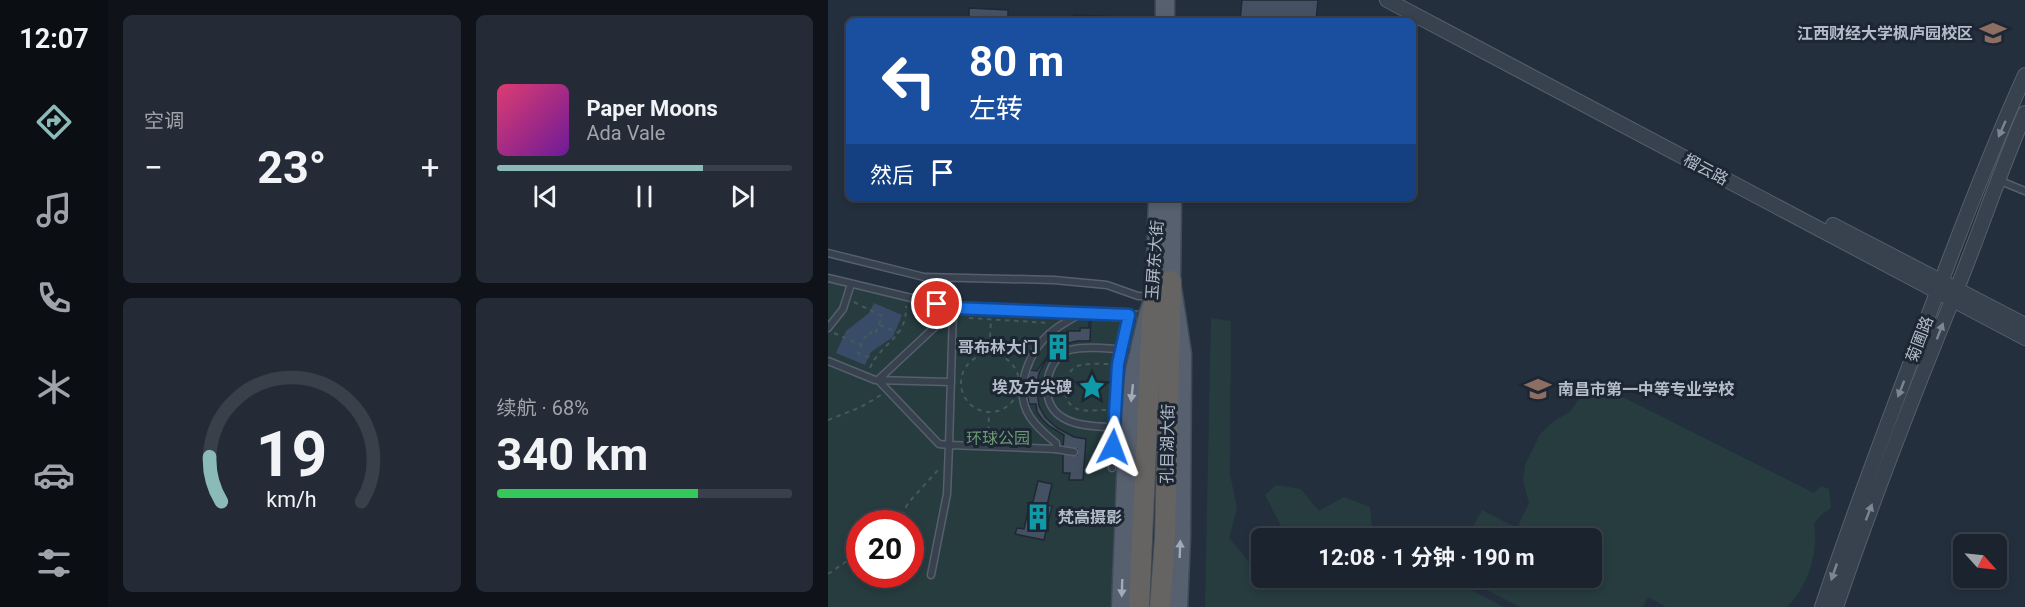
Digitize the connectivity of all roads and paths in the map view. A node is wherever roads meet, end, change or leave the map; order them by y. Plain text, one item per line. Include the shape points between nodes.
1 (1165, 0) edge
2 (1176, 0) edge
3 (1387, 0) edge
4 (1402, 0) edge
5 (1165, 18) edge
6 (1176, 18) edge
7 (2025, 75) edge
8 (2025, 113) edge
9 (1997, 180) junction
10 (2025, 191) edge
11 (1158, 201) edge
12 (1173, 201) edge
13 (828, 253) edge
14 (828, 279) edge
15 (1171, 281) junction
16 (851, 284) junction
17 (1939, 286) junction
18 (1954, 294) junction
19 (1155, 296) junction
20 (906, 297) junction
21 (846, 298) junction
22 (953, 312) junction
23 (1082, 313) junction
24 (1129, 315) junction
25 (1156, 316) junction
26 (991, 320) junction
27 (1065, 323) junction
28 (879, 324) junction
29 (2025, 325) edge
30 (828, 328) edge
31 (899, 333) junction
32 (843, 338) dead end
33 (2025, 338) edge
34 (862, 345) junction
35 (1131, 350) junction
36 (989, 355) junction
37 (874, 359) junction
38 (828, 361) edge
39 (1106, 364) dead end
40 (867, 376) junction
41 (878, 380) junction
42 (951, 382) junction
43 (889, 391) junction
44 (1104, 410) dead end
45 (989, 412) junction
46 (828, 420) edge
47 (1121, 427) junction
48 (949, 445) junction
49 (987, 446) junction
50 (1056, 448) junction
51 (1074, 452) dead end
52 (949, 458) junction
53 (1112, 468) dead end
54 (905, 510) edge
55 (846, 562) edge
56 (828, 574) edge
57 (930, 575) dead end
58 (1121, 607) edge
59 (1139, 607) edge
60 (1160, 607) edge
61 (1178, 607) edge
62 (1822, 607) edge
63 (1836, 607) edge

1 - 5 main road
2 - 6 main road
3 - 17 street, 榴云路
4 - 17 street, 榴云路
7 -> 17 street, 菊圃路
8 - 9 street, 菊圃路
9 - 10 lane
9 - 18 street, 菊圃路
11 - 19 main road, 玉屏东大街
12 - 15 main road, 玉屏东大街
13 - 19 lane via 924,277 1054,280 1107,285 1138,296
14 - 16 lane
15 - 25 highway, 孔目湖大街
61 -> 15 main road, 玉屏东大街 via 1182,354
16 - 20 lane
16 - 21 lane
17 - 18 street, 榴云路
17 -> 62 street, 菊圃路
18 - 29 street, 榴云路
18 - 33 street, 榴云路
63 -> 18 street, 菊圃路
19 - 25 highway, 孔目湖大街
20 - 22 lane
20 - 31 path via 906,318
21 - 28 path via 882,316
21 - 30 lane via 843,309
22 - 23 lane
22 - 26 path
22 - 41 lane
22 - 42 lane
23 - 24 lane
23 - 27 lane
24 - 25 lane
24 - 35 lane
25 - 35 main road, 玉屏东大街
25 - 59 highway, 孔目湖大街
25 - 60 highway, 孔目湖大街 via 1165,537
26 - 27 path
26 - 36 path
27 - 50 lane via 1053,330 1031,357 1023,386 1023,402 1029,416 1056,443
28 - 31 path
28 - 34 path
31 - 37 path
32 - 34 path
34 - 37 path via 858,352
35 - 47 main road, 玉屏东大街 via 1135,370
35 - 47 lane via 1067,351 1051,367 1047,378 1051,408 1059,416 1088,426
36 - 45 path via 970,363 961,383 969,403
36 - 45 path via 1009,362 1016,372 1018,386 1007,407
37 - 40 path
38 - 40 lane
39 - 44 path via 1080,365 1071,370 1065,383 1069,402 1076,408
40 - 41 lane
41 - 42 lane
41 - 43 lane
42 - 48 lane
43 - 46 path
43 - 48 lane via 939,444
45 - 49 path
47 - 53 lane
47 -> 58 main road, 玉屏东大街
48 - 49 lane
48 - 52 lane
49 - 50 lane
50 - 51 lane
52 - 54 path
52 - 57 lane via 947,494
55 - 56 path

